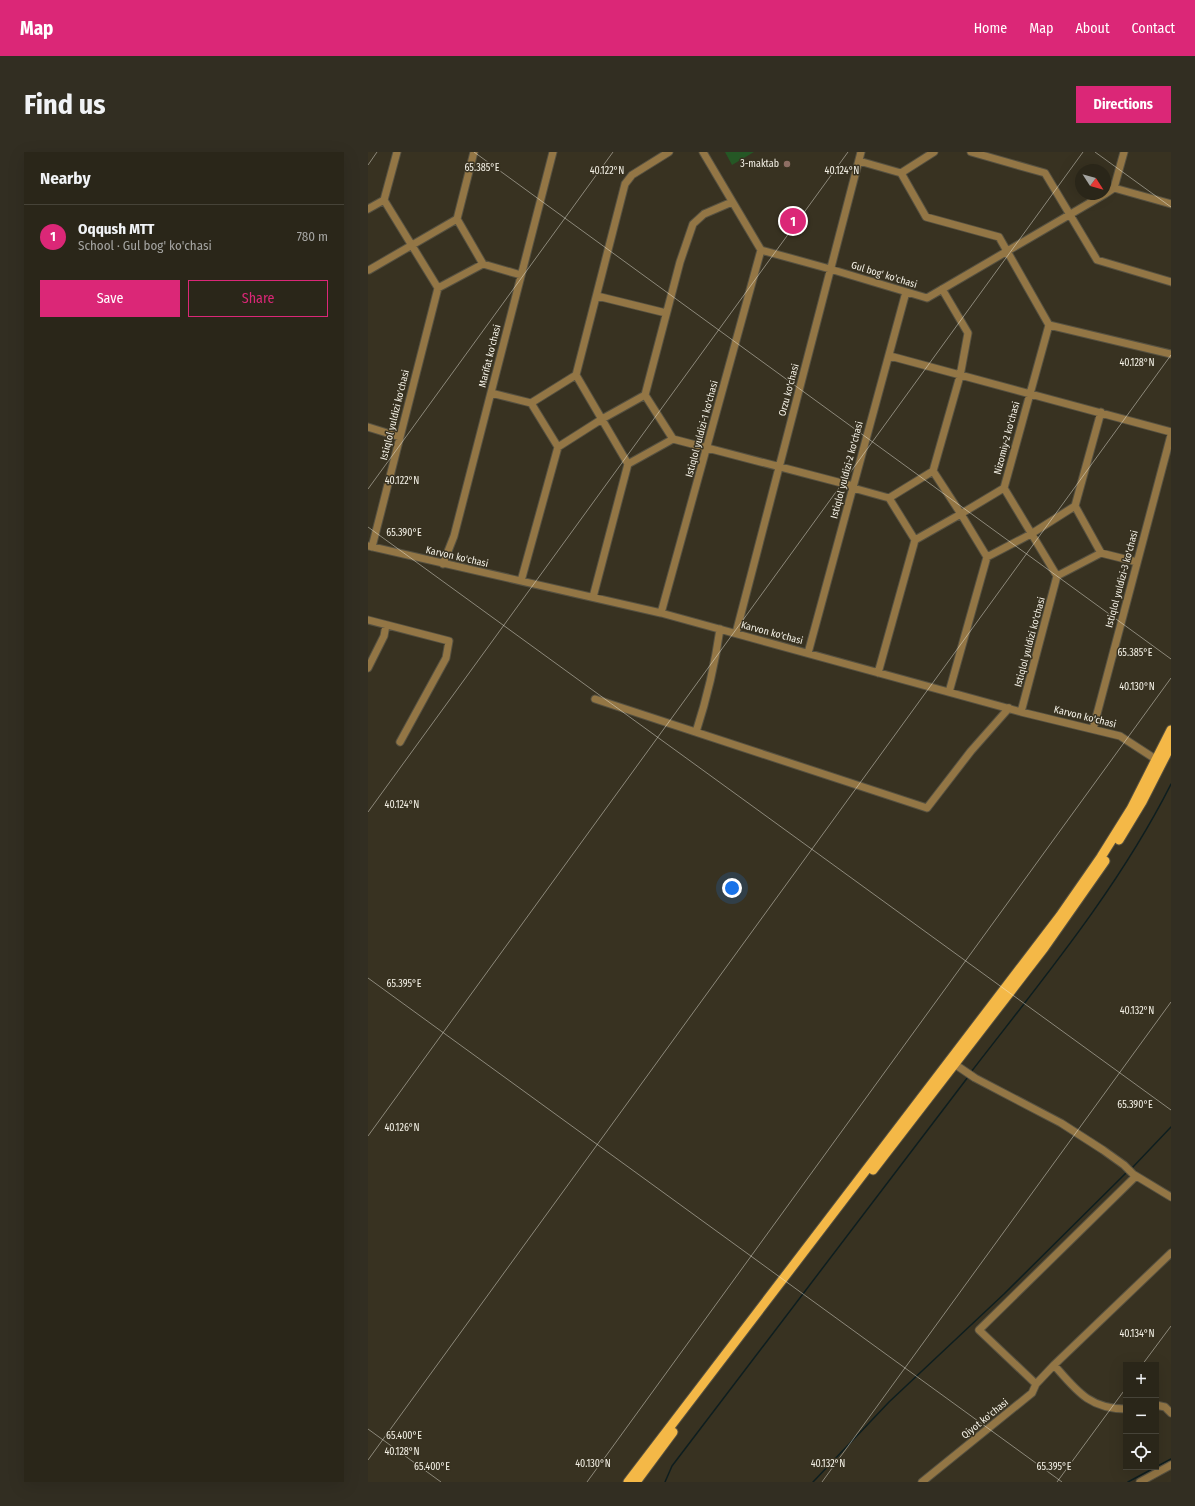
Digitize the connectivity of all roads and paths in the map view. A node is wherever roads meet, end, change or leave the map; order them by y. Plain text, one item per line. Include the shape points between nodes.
1 (397, 152) edge
2 (474, 152) edge
3 (553, 152) edge
4 (669, 152) edge
5 (703, 152) edge
6 (862, 152) edge
7 (934, 152) edge
8 (971, 152) edge
9 (1124, 152) edge
10 (859, 161) junction
11 (901, 173) junction
12 (1114, 188) junction
13 (1111, 190) edge
14 (384, 200) junction
15 (1095, 200) edge
16 (732, 202) junction
17 (1171, 204) edge
18 (368, 209) edge
19 (1069, 215) junction
20 (457, 219) junction
21 (413, 245) junction
22 (761, 250) junction
23 (1007, 251) junction
24 (483, 264) junction
25 (830, 269) junction
26 (368, 271) edge
27 (521, 275) junction
28 (1171, 282) edge
29 (438, 288) junction
30 (942, 289) junction
31 (906, 292) junction
32 (597, 296) junction
33 (666, 313) junction
34 (1049, 325) junction
35 (1171, 354) edge
36 (890, 356) junction
37 (576, 375) junction
38 (960, 376) junction
39 (491, 393) junction
40 (1029, 393) junction
41 (646, 395) junction
42 (531, 403) junction
43 (1100, 412) junction
44 (602, 419) junction
45 (368, 427) edge
46 (1171, 433) edge
47 (400, 437) junction
48 (673, 439) junction
49 (558, 447) junction
50 (707, 448) junction
51 (628, 464) junction
52 (779, 468) junction
53 (933, 471) junction
54 (853, 487) junction
55 (1004, 488) junction
56 (889, 498) junction
57 (1075, 506) junction
58 (961, 514) junction
59 (1031, 534) junction
60 (915, 540) junction
61 (370, 547) edge
62 (1102, 553) junction
63 (987, 557) junction
64 (1137, 562) junction
65 (443, 564) junction
66 (1057, 576) junction
67 (521, 581) junction
68 (593, 597) junction
69 (661, 613) junction
70 (368, 620) edge
71 (386, 625) junction
72 (720, 629) junction
73 (736, 633) junction
74 (808, 653) junction
75 (368, 668) edge
76 (878, 673) junction
77 (949, 692) junction
78 (595, 699) dead end
79 (1008, 708) junction
80 (1021, 712) junction
81 (1093, 729) junction
82 (1171, 730) edge
83 (696, 732) junction
84 (400, 742) dead end
85 (1171, 745) edge
86 (1159, 761) junction
87 (951, 1062) junction
88 (1134, 1175) junction
89 (1171, 1197) edge
90 (1171, 1253) edge
91 (1054, 1366) junction
92 (1036, 1384) junction
93 (1159, 1406) edge
94 (1123, 1409) edge
95 (1171, 1413) edge
96 (1171, 1465) edge
97 (628, 1482) edge
98 (636, 1482) edge
99 (922, 1482) edge
100 (1140, 1482) edge

1 - 14 street
2 - 20 street
3 - 27 street, Marifat ko'chasi
4 - 32 street via 632,175 625,184
5 - 16 street
6 - 10 street, Orzu ko'chasi
7 - 11 street
8 - 19 street via 1045,173
9 - 12 street
10 - 11 street
10 - 25 street, Orzu ko'chasi
11 - 23 street via 926,217 999,237
12 - 13 street, Gul bog' ko'chasi
12 - 17 street
14 - 18 street
14 - 21 street
15 - 19 street, Gul bog' ko'chasi
16 - 22 street
16 - 33 street via 704,214 693,224
19 - 23 street, Gul bog' ko'chasi
19 - 28 street via 1097,260
20 - 21 street
20 - 24 street
21 - 26 street
21 - 29 street
22 - 25 street, Gul bog' ko'chasi
22 - 50 street, Istiqlol yuldizi-1 ko'chasi
23 - 30 street, Gul bog' ko'chasi
23 - 34 street
24 - 27 street
24 - 29 street
25 - 31 street, Gul bog' ko'chasi
25 - 52 street, Orzu ko'chasi
27 - 39 street, Marifat ko'chasi
29 - 47 street, Istiqlol yuldizi ko'chasi
30 - 31 street, Gul bog' ko'chasi via 927,298
30 - 38 street via 968,333
31 - 36 street, Istiqlol yuldizi-2 ko'chasi
32 - 33 street
32 - 37 street
33 - 41 street
34 - 35 street
34 - 40 street, Nizomiy-2 ko'chasi
36 - 38 street, Nizomiy-2 ko'chasi
36 - 54 street, Istiqlol yuldizi-2 ko'chasi
37 - 42 street
37 - 44 street
38 - 40 street, Nizomiy-2 ko'chasi
38 - 53 street
39 - 42 street
39 - 65 street, Marifat ko'chasi via 454,536
40 - 43 street, Nizomiy-2 ko'chasi
40 - 55 street, Nizomiy-2 ko'chasi
41 - 44 street
41 - 48 street
42 - 49 street
43 - 46 street, Nizomiy-2 ko'chasi
43 - 57 street
44 - 49 street
44 - 51 street
45 - 47 street
46 - 64 street, Istiqlol yuldizi-3 ko'chasi
47 - 61 street, Istiqlol yuldizi ko'chasi
48 - 50 street
48 - 51 street
49 - 67 street
50 - 52 street
50 - 69 street, Istiqlol yuldizi-1 ko'chasi
51 - 68 street
52 - 54 street
52 - 73 street, Orzu ko'chasi
53 - 56 street
53 - 58 street
54 - 56 street
54 - 74 street, Istiqlol yuldizi-2 ko'chasi
55 - 58 street
55 - 59 street
56 - 60 street
57 - 59 street
57 - 62 street
58 - 60 street
58 - 63 street
59 - 63 street
59 - 66 street
60 - 76 street
61 - 65 street, Karvon ko'chasi
62 - 64 street
62 - 66 street
63 - 77 street
64 - 81 street, Istiqlol yuldizi-3 ko'chasi
65 - 67 street, Karvon ko'chasi
66 - 80 street, Istiqlol yuldizi ko'chasi
67 - 68 street, Karvon ko'chasi
68 - 69 street, Karvon ko'chasi
69 - 72 street, Karvon ko'chasi
70 - 71 street
71 - 75 street via 384,636
71 - 84 street via 449,641 446,658
72 - 73 street, Karvon ko'chasi
72 - 83 street via 714,668
73 - 74 street, Karvon ko'chasi
74 - 76 street, Karvon ko'chasi
76 - 77 street, Karvon ko'chasi
77 - 79 street, Karvon ko'chasi
78 - 83 street
79 - 80 street, Karvon ko'chasi
79 - 83 street via 927,808
80 - 81 street, Karvon ko'chasi
81 - 86 street, Karvon ko'chasi via 1120,736
82 - 86 main road
85 - 86 main road
86 - 87 main road via 1101,857
87 - 88 street via 975,1078 1061,1123 1124,1165
87 - 97 main road
87 - 98 main road
88 - 89 street
88 - 92 street via 979,1330
90 - 91 street, Qiyot ko'chasi
91 - 92 street, Qiyot ko'chasi
91 - 94 street via 1088,1399 1101,1406
92 - 99 street, Qiyot ko'chasi via 1032,1393
93 - 95 street
96 - 100 street

